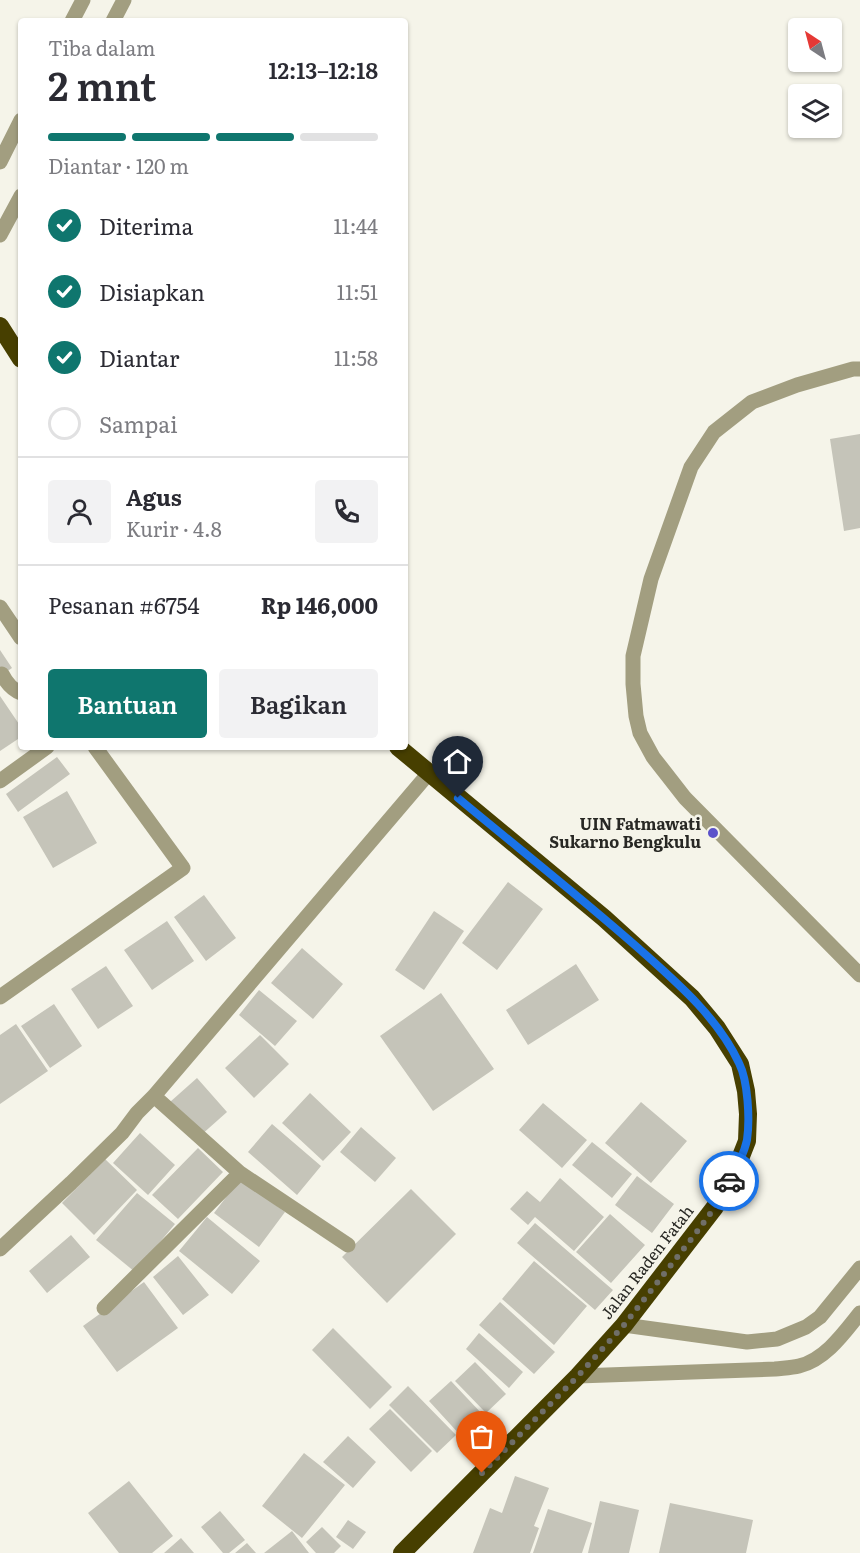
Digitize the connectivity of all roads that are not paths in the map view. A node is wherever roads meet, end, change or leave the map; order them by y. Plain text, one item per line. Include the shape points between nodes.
1 (82, 0) edge
2 (124, 0) edge
3 (73, 18) edge
4 (115, 18) edge
5 (18, 126) edge
6 (0, 162) edge
7 (18, 201) edge
8 (0, 236) edge
9 (0, 326) edge
10 (18, 354) edge
11 (860, 369) edge
12 (0, 607) edge
13 (18, 634) edge
14 (2, 675) dead end
15 (18, 692) edge
16 (43, 750) edge
17 (97, 750) edge
18 (402, 750) edge
19 (429, 773) junction
20 (0, 781) edge
21 (860, 975) edge
22 (0, 997) edge
23 (154, 1096) junction
24 (240, 1173) junction
25 (348, 1245) dead end
26 (0, 1250) edge
27 (860, 1268) edge
28 (104, 1308) dead end
29 (860, 1313) edge
30 (624, 1325) junction
31 (578, 1376) junction
32 (402, 1553) edge

1 - 3 street
2 - 4 street
5 - 6 street
7 - 8 street
9 - 10 highway
11 - 21 street via 797,385 752,402 714,432 691,467 651,579 633,656 640,733 666,776
12 - 13 street
14 - 15 street
16 - 20 street
17 - 22 street via 183,868
18 - 19 highway, Jalan Raden Fatah
19 - 23 street
19 - 30 highway, Jalan Raden Fatah via 672,978 717,1028 740,1064 746,1091 747,1141 736,1169 715,1207
23 - 24 street
23 - 26 street via 122,1133
24 - 25 street
24 - 28 street
27 - 30 street via 820,1317 777,1339 747,1342
29 - 31 street via 826,1352 800,1366
30 - 31 highway, Jalan Raden Fatah
31 - 32 highway, Jalan Raden Fatah

